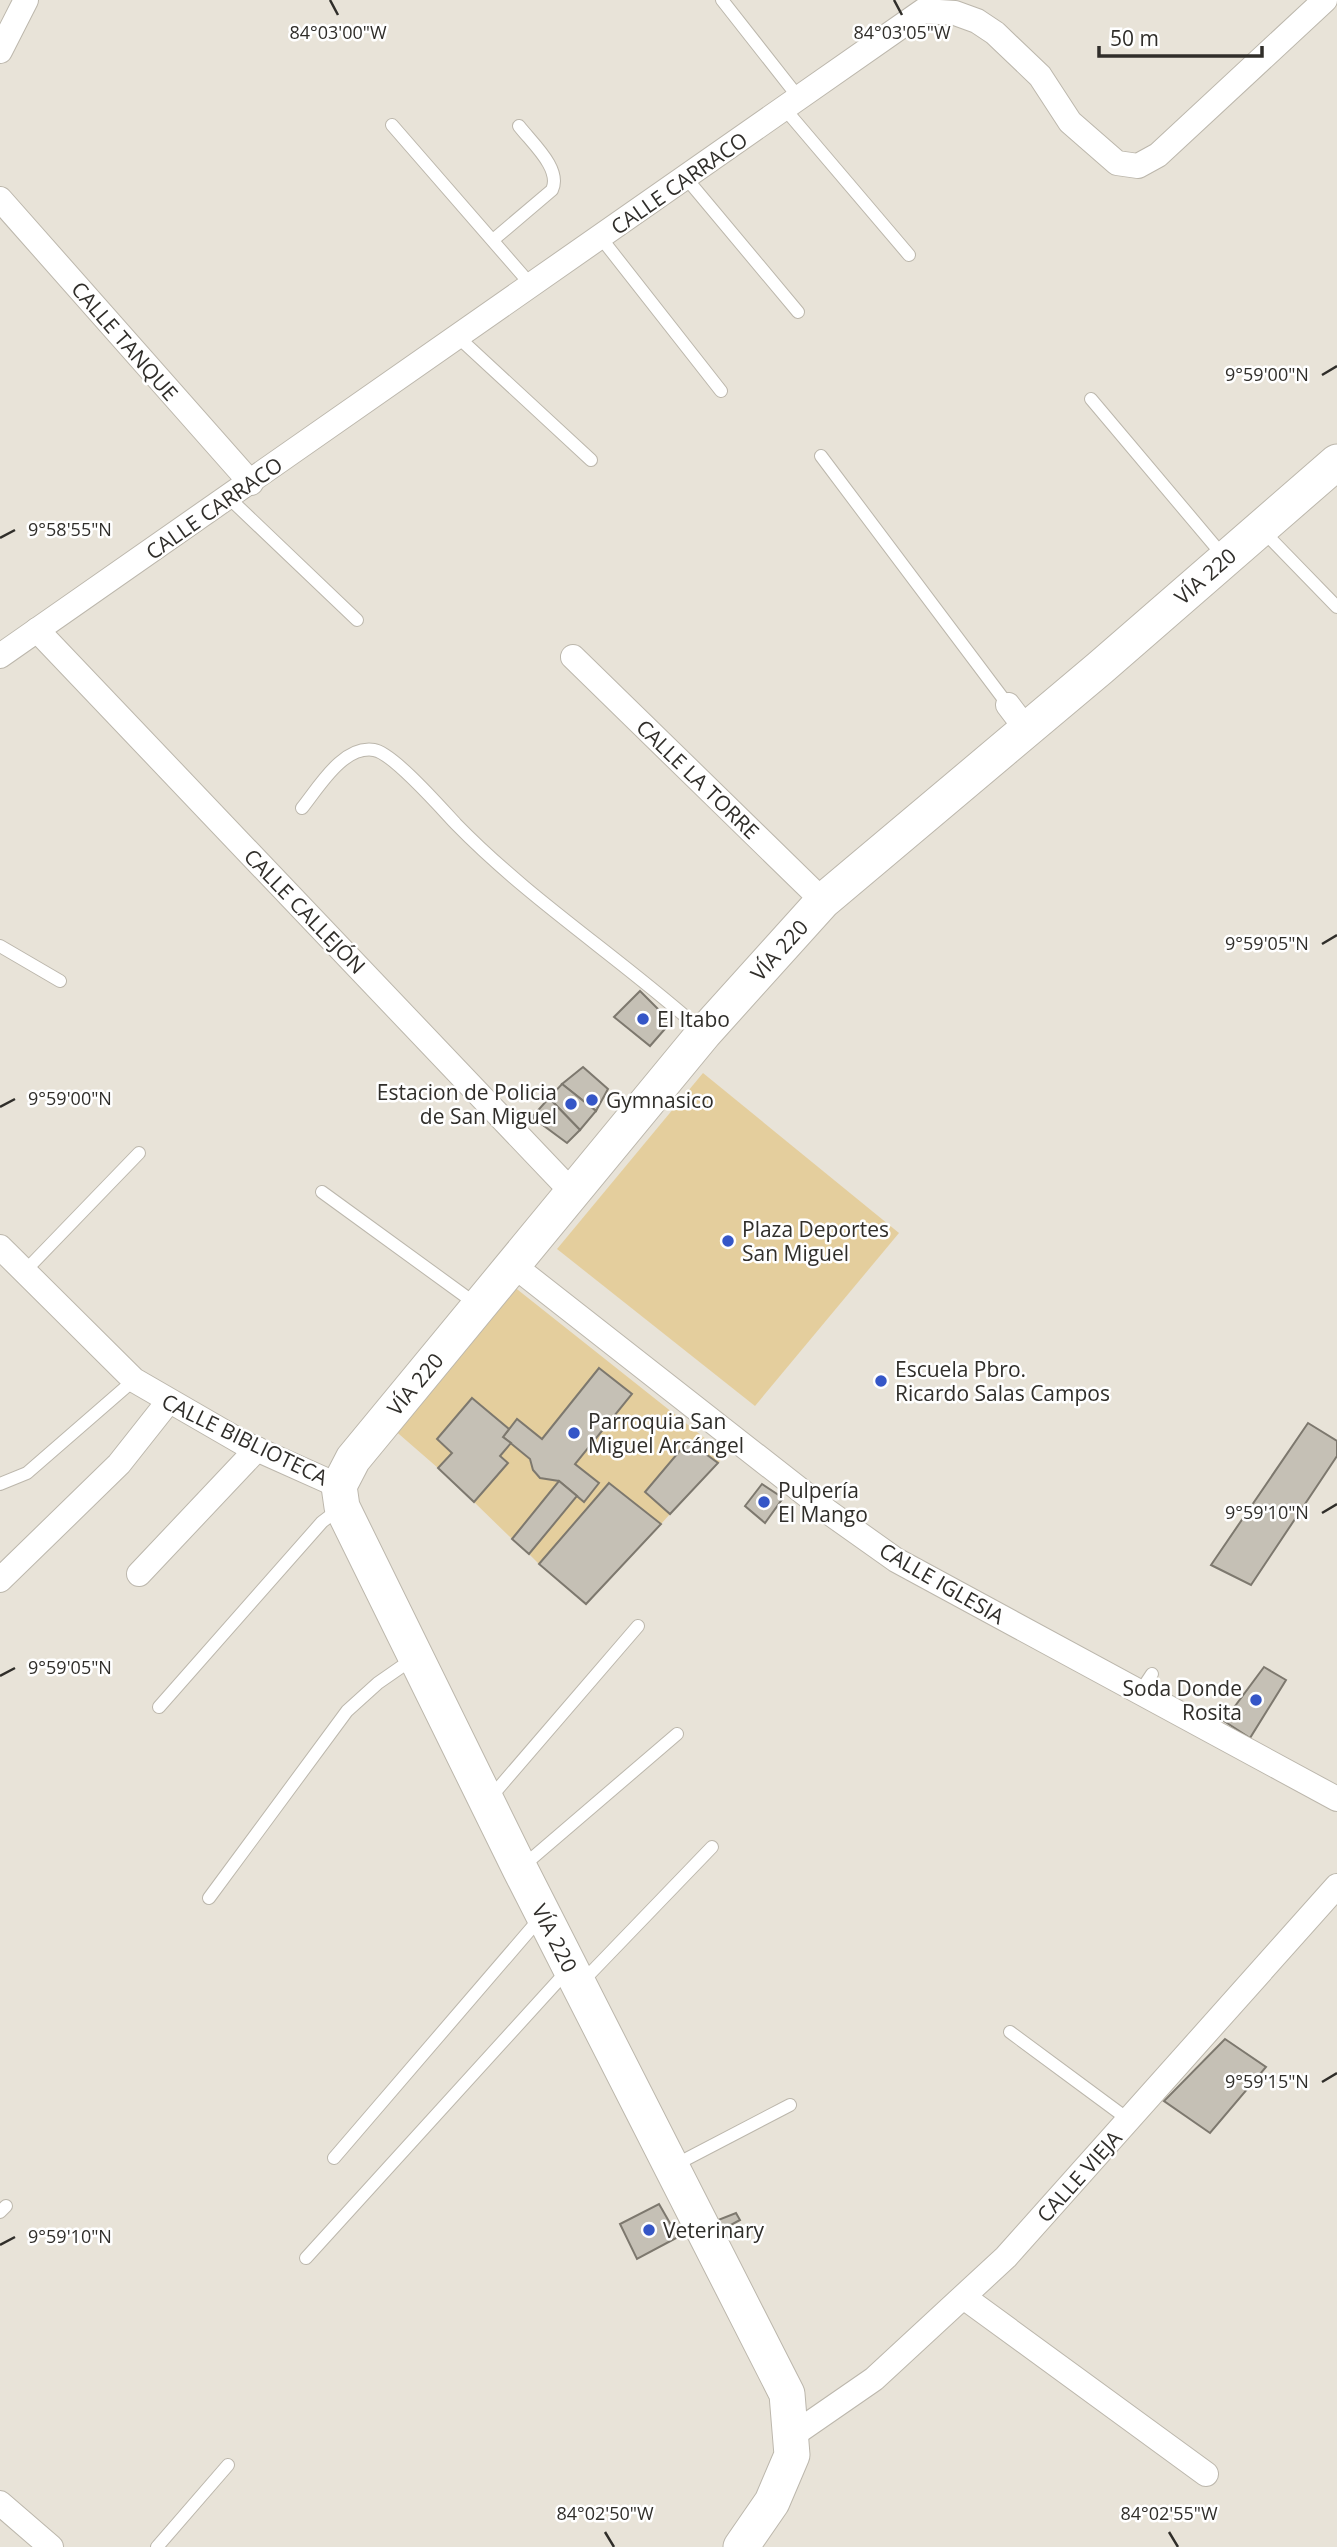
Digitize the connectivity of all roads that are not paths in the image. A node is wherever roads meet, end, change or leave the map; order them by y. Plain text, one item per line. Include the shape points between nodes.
1 (26, 0) edge
2 (722, 0) edge
3 (1325, 0) edge
4 (928, 5) edge
5 (0, 51) edge
6 (792, 103) junction
7 (392, 125) dead end
8 (519, 126) dead end
9 (686, 178) junction
10 (0, 199) edge
11 (601, 238) junction
12 (493, 240) junction
13 (909, 255) dead end
14 (532, 286) junction
15 (798, 312) dead end
16 (459, 338) junction
17 (720, 391) dead end
18 (1091, 400) dead end
19 (821, 456) dead end
20 (591, 460) dead end
21 (1337, 462) edge
22 (251, 483) junction
23 (229, 498) junction
24 (1260, 528) junction
25 (1226, 558) junction
26 (1337, 607) edge
27 (357, 620) dead end
28 (37, 630) junction
29 (0, 656) edge
30 (573, 657) dead end
31 (1018, 717) junction
32 (302, 808) dead end
33 (822, 901) junction
34 (0, 946) edge
35 (60, 981) dead end
36 (704, 1033) junction
37 (139, 1153) dead end
38 (322, 1192) dead end
39 (573, 1193) junction
40 (0, 1247) edge
41 (513, 1265) junction
42 (25, 1271) junction
43 (480, 1306) junction
44 (134, 1380) junction
45 (168, 1402) junction
46 (257, 1449) junction
47 (0, 1484) edge
48 (341, 1497) junction
49 (139, 1574) dead end
50 (0, 1580) edge
51 (638, 1626) dead end
52 (414, 1658) junction
53 (159, 1707) dead end
54 (677, 1734) dead end
55 (1337, 1799) edge
56 (486, 1802) junction
57 (712, 1847) dead end
58 (520, 1869) junction
59 (1337, 1886) edge
60 (209, 1898) dead end
61 (543, 1914) junction
62 (574, 1977) junction
63 (1010, 2032) dead end
64 (790, 2105) dead end
65 (1129, 2120) junction
66 (334, 2158) dead end
67 (670, 2167) junction
68 (306, 2258) dead end
69 (965, 2298) junction
70 (793, 2435) junction
71 (228, 2465) dead end
72 (1206, 2474) dead end
73 (0, 2503) edge
74 (51, 2547) edge
75 (157, 2547) edge
76 (741, 2547) edge

1 - 5 street
2 - 6 lane
3 - 4 street, CALLE CARRACO via 1158,155 1139,166 1117,163 1070,122 1040,76 995,33 978,21
4 - 6 street, CALLE CARRACO
6 - 9 street, CALLE CARRACO
6 - 13 lane
7 - 12 lane
8 - 12 lane via 556,181 552,190
9 - 11 street, CALLE CARRACO
9 - 15 lane
10 - 22 street, CALLE TANQUE
11 - 14 street, CALLE CARRACO
11 - 17 lane
12 - 14 lane
14 - 16 street, CALLE CARRACO
16 - 20 lane
16 - 22 street, CALLE CARRACO
18 - 25 lane
19 - 31 lane
21 - 24 main road, VÍA 220
22 - 23 street, CALLE CARRACO
23 - 27 lane
23 - 28 street, CALLE CARRACO
24 - 25 main road, VÍA 220
24 - 26 lane
25 - 31 main road, VÍA 220
28 - 29 street, CALLE CARRACO
28 - 39 street, CALLE CALLEJÓN
30 - 33 street, CALLE LA TORRE
31 - 33 main road, VÍA 220
32 - 36 lane via 343,760 362,750 377,750 404,771 497,866
33 - 36 main road, VÍA 220
34 - 35 lane
36 - 39 main road, VÍA 220
37 - 42 lane
38 - 43 lane
39 - 41 main road, VÍA 220
40 - 42 street, CALLE BIBLIOTECA
41 - 43 main road, VÍA 220
41 - 55 street, CALLE IGLESIA via 896,1560 1146,1683
42 - 44 street, CALLE BIBLIOTECA
43 - 48 main road, VÍA 220 via 353,1459
44 - 45 street, CALLE BIBLIOTECA
44 - 47 lane via 27,1473
45 - 46 street, CALLE BIBLIOTECA
45 - 50 street via 119,1464
46 - 48 street, CALLE BIBLIOTECA
46 - 49 street
48 - 52 main road, VÍA 220
48 - 53 lane
51 - 56 lane
52 - 56 main road, VÍA 220
52 - 60 lane via 347,1711
54 - 58 lane
56 - 58 main road, VÍA 220
57 - 62 lane
58 - 61 main road, VÍA 220
59 - 65 street, CALLE VIEJA
61 - 62 main road, VÍA 220
61 - 66 lane
62 - 67 main road, VÍA 220
62 - 68 lane
63 - 65 lane
64 - 67 lane
65 - 69 street, CALLE VIEJA
67 - 70 main road, VÍA 220 via 787,2394
69 - 70 street, CALLE VIEJA via 856,2393
69 - 72 street
70 - 76 main road, VÍA 220 via 786,2475
71 - 75 lane
73 - 74 street

